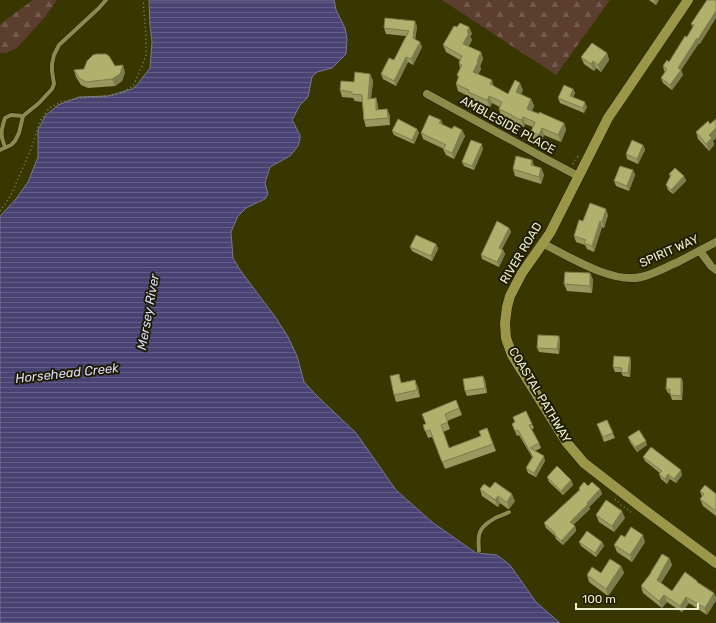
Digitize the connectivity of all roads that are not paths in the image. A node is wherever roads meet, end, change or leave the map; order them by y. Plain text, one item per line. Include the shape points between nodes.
1 (106, 0) edge
2 (688, 0) edge
3 (426, 94) dead end
4 (23, 116) junction
5 (5, 147) junction
6 (0, 150) edge
7 (578, 176) junction
8 (716, 242) edge
9 (542, 243) junction
10 (700, 250) junction
11 (716, 270) edge
12 (509, 512) dead end
13 (478, 551) dead end
14 (716, 563) edge

1 - 4 lane via 59,45 52,64 52,89
2 - 7 main road, RIVER ROAD via 608,118
3 - 7 street, AMBLESIDE PLACE
4 - 5 lane via 15,141
4 - 5 lane via 11,115 5,118 0,133
5 - 6 lane
7 - 9 main road, RIVER ROAD via 550,233
8 - 10 street, SPIRIT WAY
9 - 10 street, SPIRIT WAY via 604,273 623,278 658,272
9 - 14 main road, RIVER ROAD via 510,296 505,323 506,338 512,356 567,443 584,463
10 - 11 street
12 - 13 lane via 483,527 478,539

